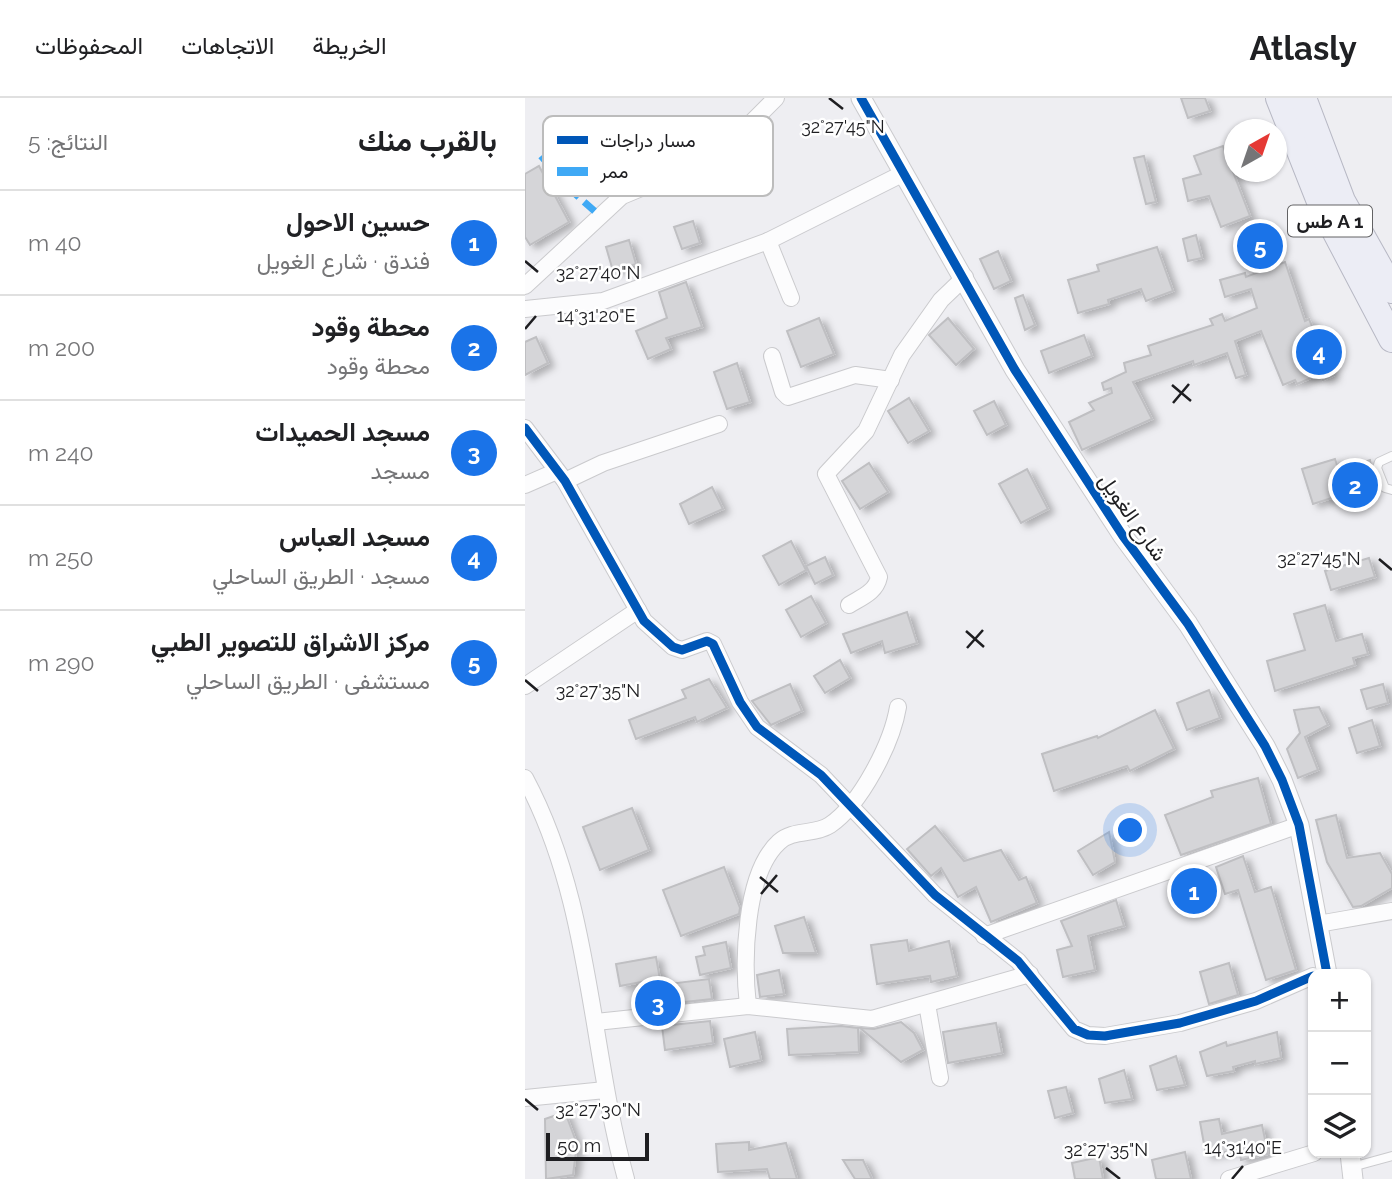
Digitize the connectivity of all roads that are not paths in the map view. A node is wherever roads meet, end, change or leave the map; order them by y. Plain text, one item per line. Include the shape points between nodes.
1 (776, 98) edge
2 (861, 98) edge
3 (1279, 98) edge
4 (1303, 98) edge
5 (758, 116) edge
6 (902, 174) junction
7 (622, 196) edge
8 (768, 241) junction
9 (965, 277) junction
10 (525, 286) edge
11 (1392, 290) edge
12 (791, 298) dead end
13 (525, 309) edge
14 (1392, 339) edge
15 (772, 356) dead end
16 (891, 380) junction
17 (719, 424) dead end
18 (525, 428) edge
19 (1392, 456) edge
20 (561, 476) junction
21 (525, 485) edge
22 (1392, 490) edge
23 (849, 605) dead end
24 (638, 610) junction
25 (525, 686) edge
26 (898, 707) dead end
27 (525, 778) edge
28 (850, 804) junction
29 (1299, 825) junction
30 (1392, 911) edge
31 (1318, 924) junction
32 (985, 936) junction
33 (1321, 969) edge
34 (1030, 974) junction
35 (1308, 979) edge
36 (927, 1004) junction
37 (748, 1006) junction
38 (596, 1022) junction
39 (940, 1078) dead end
40 (605, 1090) junction
41 (525, 1098) edge
42 (1308, 1155) edge
43 (1392, 1156) edge
44 (1351, 1166) edge
45 (626, 1179) edge
46 (1229, 1179) edge

1 - 5 street
2 - 6 street, شارع الغويل
3 - 14 highway, طس A 1 via 1321,204
4 - 11 highway, طس A 1 via 1342,201
6 - 8 street
6 - 9 street, شارع الغويل
7 - 10 street
8 - 12 street
8 - 13 street via 603,301
9 - 16 street via 925,322
9 - 29 street, شارع الغويل via 1083,477 1188,624 1247,717 1282,780
15 - 16 street via 788,397 855,375
16 - 23 street via 866,431 826,474 879,577 870,593
17 - 20 street
18 - 20 street
19 - 22 lane via 1377,468 1385,488
20 - 21 street
20 - 24 street
24 - 25 street
24 - 28 street via 673,647 681,650 711,642 757,727 821,775
26 - 28 street via 890,740
27 - 38 street via 561,861
28 - 32 street via 935,895
28 - 37 street via 829,826 785,837 766,861 749,916
29 - 31 street, شارع الغويل
29 - 32 street
30 - 31 street
31 - 33 street, شارع الغويل
32 - 34 street
34 - 35 street via 1074,1029 1105,1036 1180,1023 1256,1001
34 - 36 street
36 - 37 street via 872,1018
36 - 39 street
37 - 38 street
38 - 40 street
40 - 41 street
40 - 45 street
42 - 46 street
43 - 44 lane

